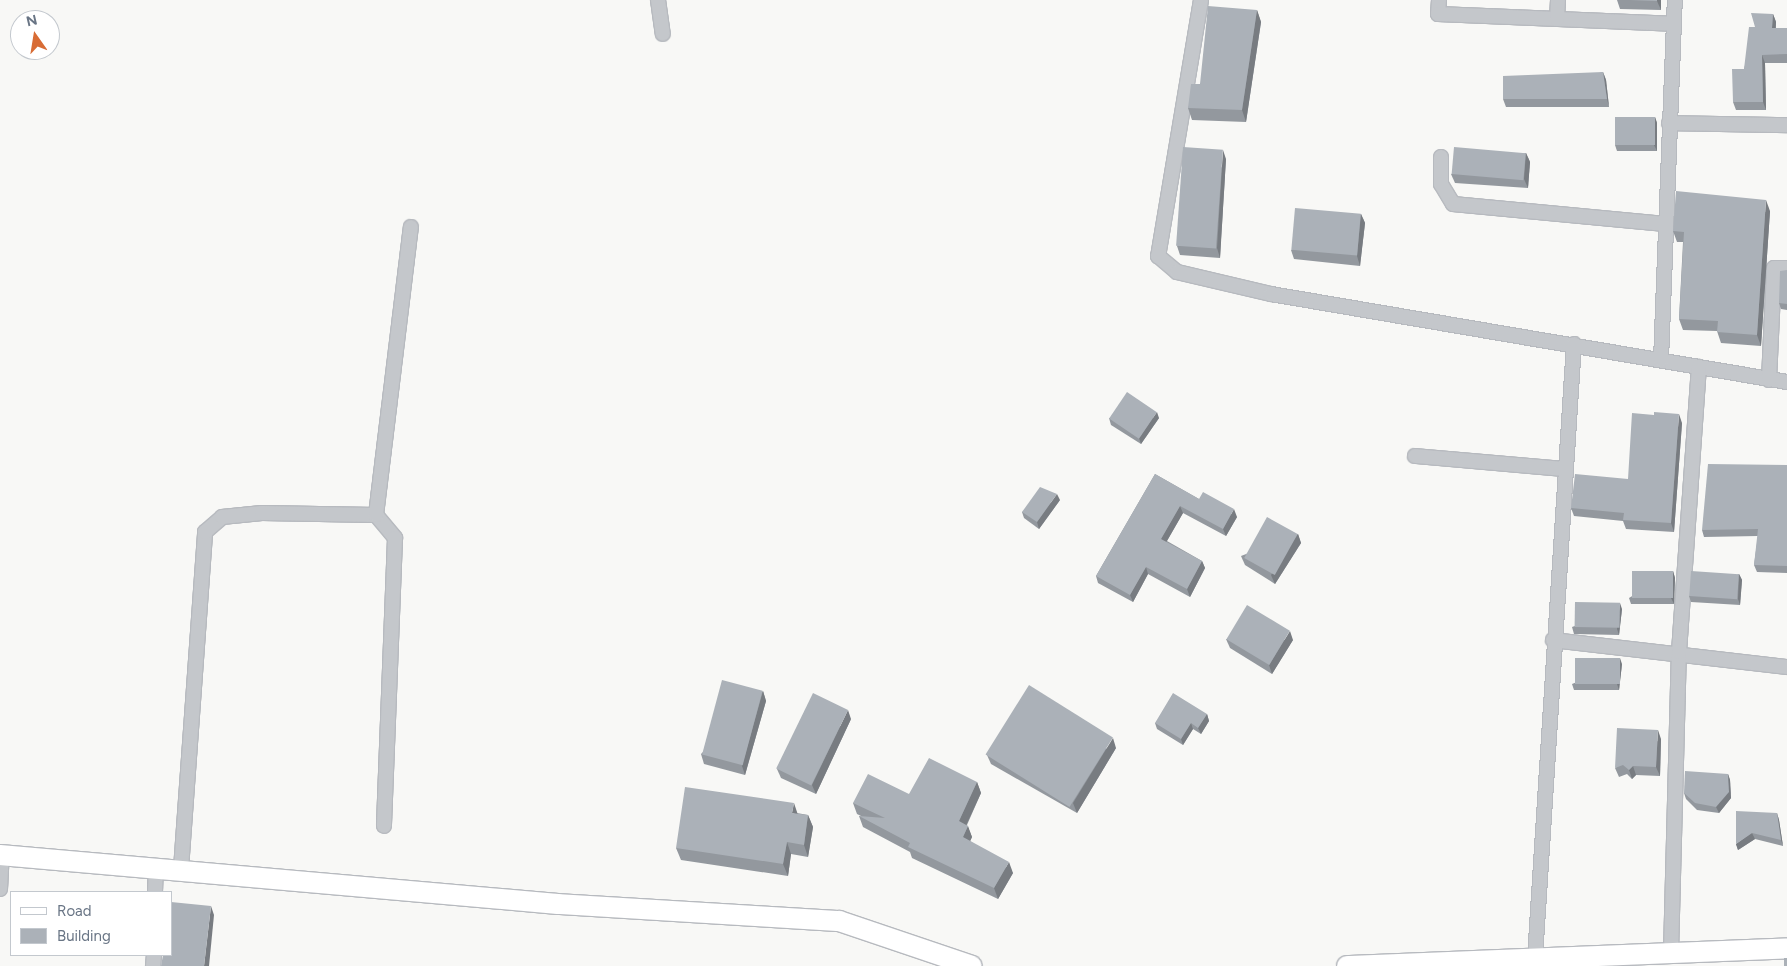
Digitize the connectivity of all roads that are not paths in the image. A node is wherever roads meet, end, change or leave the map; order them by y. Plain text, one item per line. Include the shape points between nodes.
1 (658, 0) edge
2 (1201, 0) edge
3 (1439, 0) edge
4 (1558, 0) edge
5 (1675, 0) edge
6 (1557, 19) junction
7 (1672, 24) junction
8 (663, 34) dead end
9 (1669, 124) junction
10 (1787, 125) edge
11 (1441, 157) dead end
12 (1665, 224) junction
13 (411, 227) dead end
14 (1787, 268) edge
15 (1574, 344) junction
16 (1661, 360) junction
17 (1699, 367) junction
18 (1770, 380) junction
19 (1787, 382) edge
20 (1415, 456) dead end
21 (1565, 469) junction
22 (376, 515) junction
23 (1553, 640) junction
24 (1679, 652) junction
25 (1787, 667) edge
26 (384, 826) dead end
27 (1, 855) edge
28 (156, 867) junction
29 (181, 869) junction
30 (0, 889) edge
31 (155, 891) edge
32 (1787, 948) edge
33 (1671, 953) junction
34 (1535, 958) junction
35 (972, 966) edge
36 (1347, 966) edge

1 - 8 street
2 - 15 street via 1158,256 1177,272 1207,280
3 - 6 street via 1438,14
4 - 6 street
5 - 7 street
6 - 7 street
7 - 9 street
9 - 10 street
9 - 12 street
11 - 12 street via 1441,184 1453,204
12 - 16 street
13 - 22 street
14 - 18 street via 1774,268
15 - 16 street
15 - 21 street
16 - 17 street
17 - 18 street
17 - 24 street
18 - 19 street
20 - 21 street
21 - 23 street
22 - 26 street via 395,538
22 - 29 street via 262,513 222,518 205,532
23 - 24 street
23 - 34 street
24 - 25 street
24 - 33 street
27 - 28 street
27 - 30 street
28 - 29 street
28 - 31 street
29 - 35 street via 558,904 839,921
32 - 33 street
33 - 34 street
34 - 36 street

